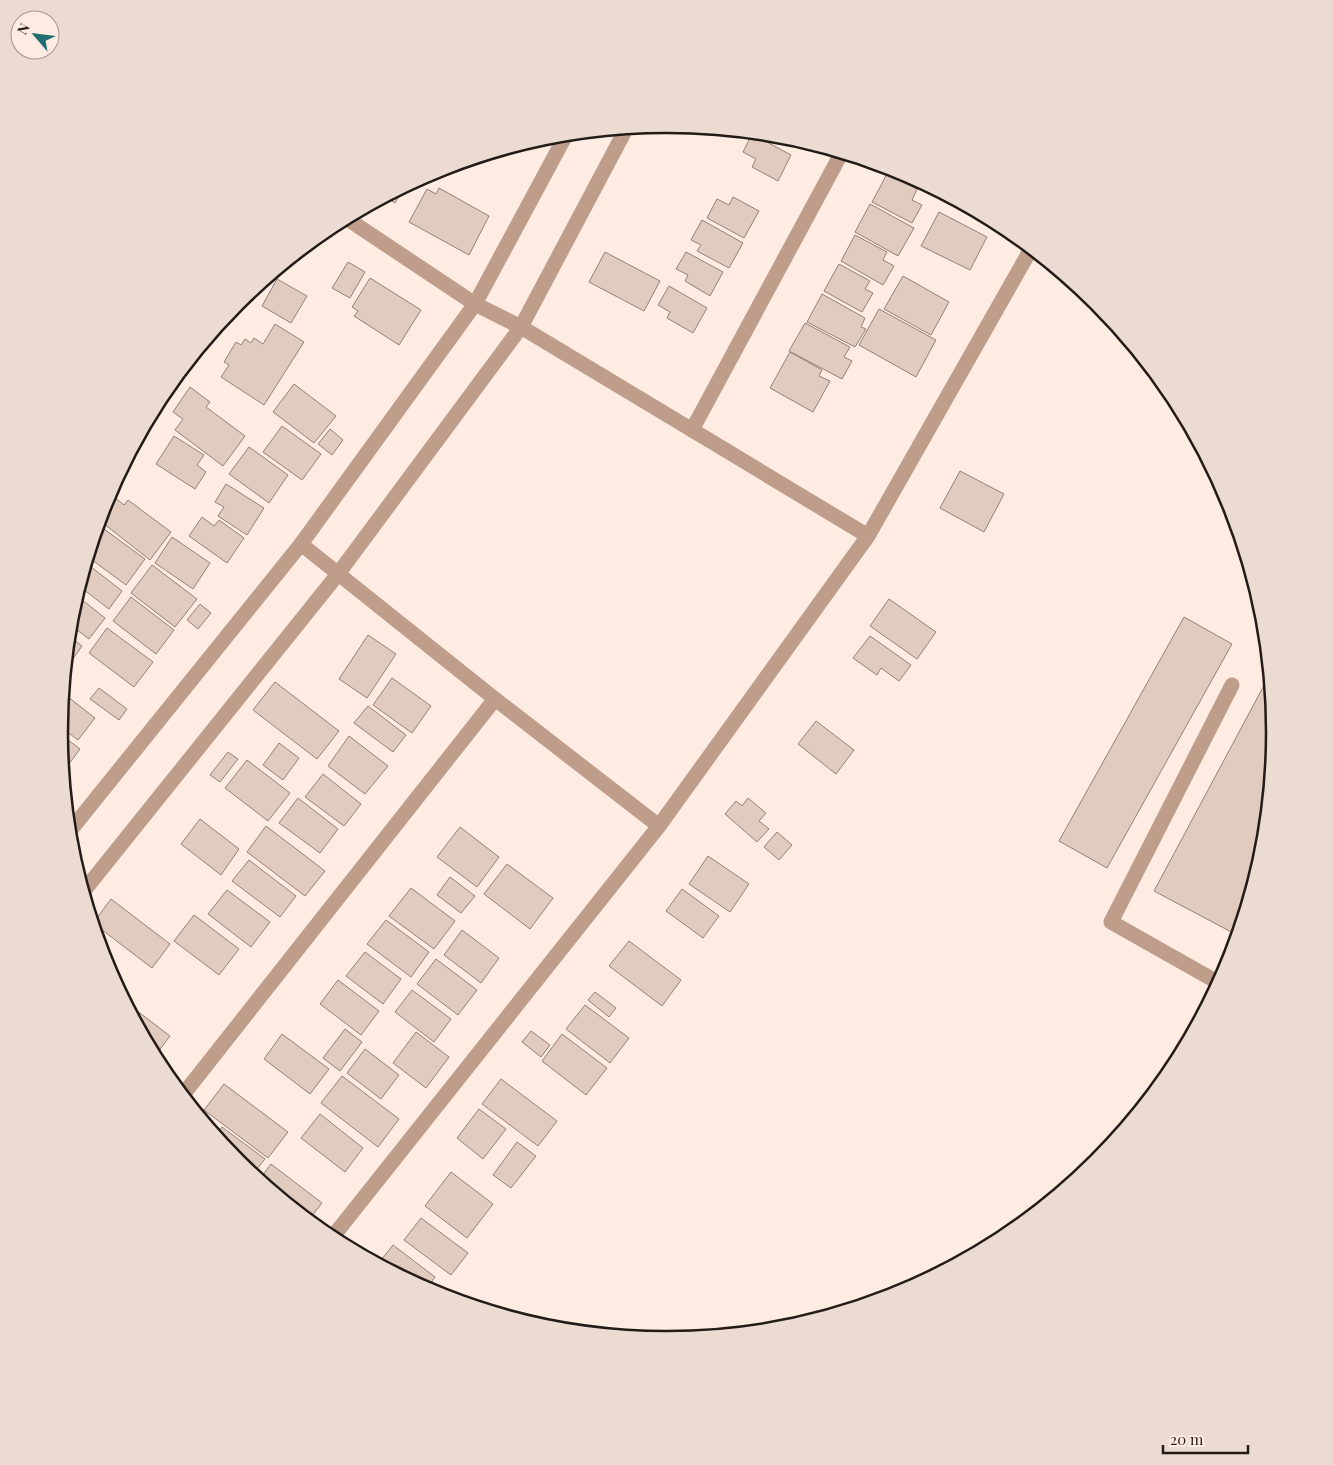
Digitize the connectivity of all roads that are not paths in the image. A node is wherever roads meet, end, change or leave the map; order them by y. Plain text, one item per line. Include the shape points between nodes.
1 (623, 135) edge
2 (562, 143) edge
3 (839, 159) edge
4 (353, 223) edge
5 (1028, 255) edge
6 (475, 304) junction
7 (521, 327) junction
8 (692, 430) junction
9 (868, 536) junction
10 (301, 544) junction
11 (338, 574) junction
12 (1232, 686) dead end
13 (495, 698) junction
14 (75, 823) edge
15 (659, 826) junction
16 (88, 886) edge
17 (1212, 978) edge
18 (186, 1090) edge
19 (336, 1232) edge

1 - 7 street
2 - 6 street
3 - 8 street
4 - 6 street
5 - 9 street
6 - 7 street
6 - 10 street
7 - 8 street
7 - 11 street
8 - 9 street
9 - 15 street
10 - 11 street
10 - 14 street
11 - 13 street
11 - 16 street
12 - 17 street via 1110,922
13 - 15 street
13 - 18 street
15 - 19 street

